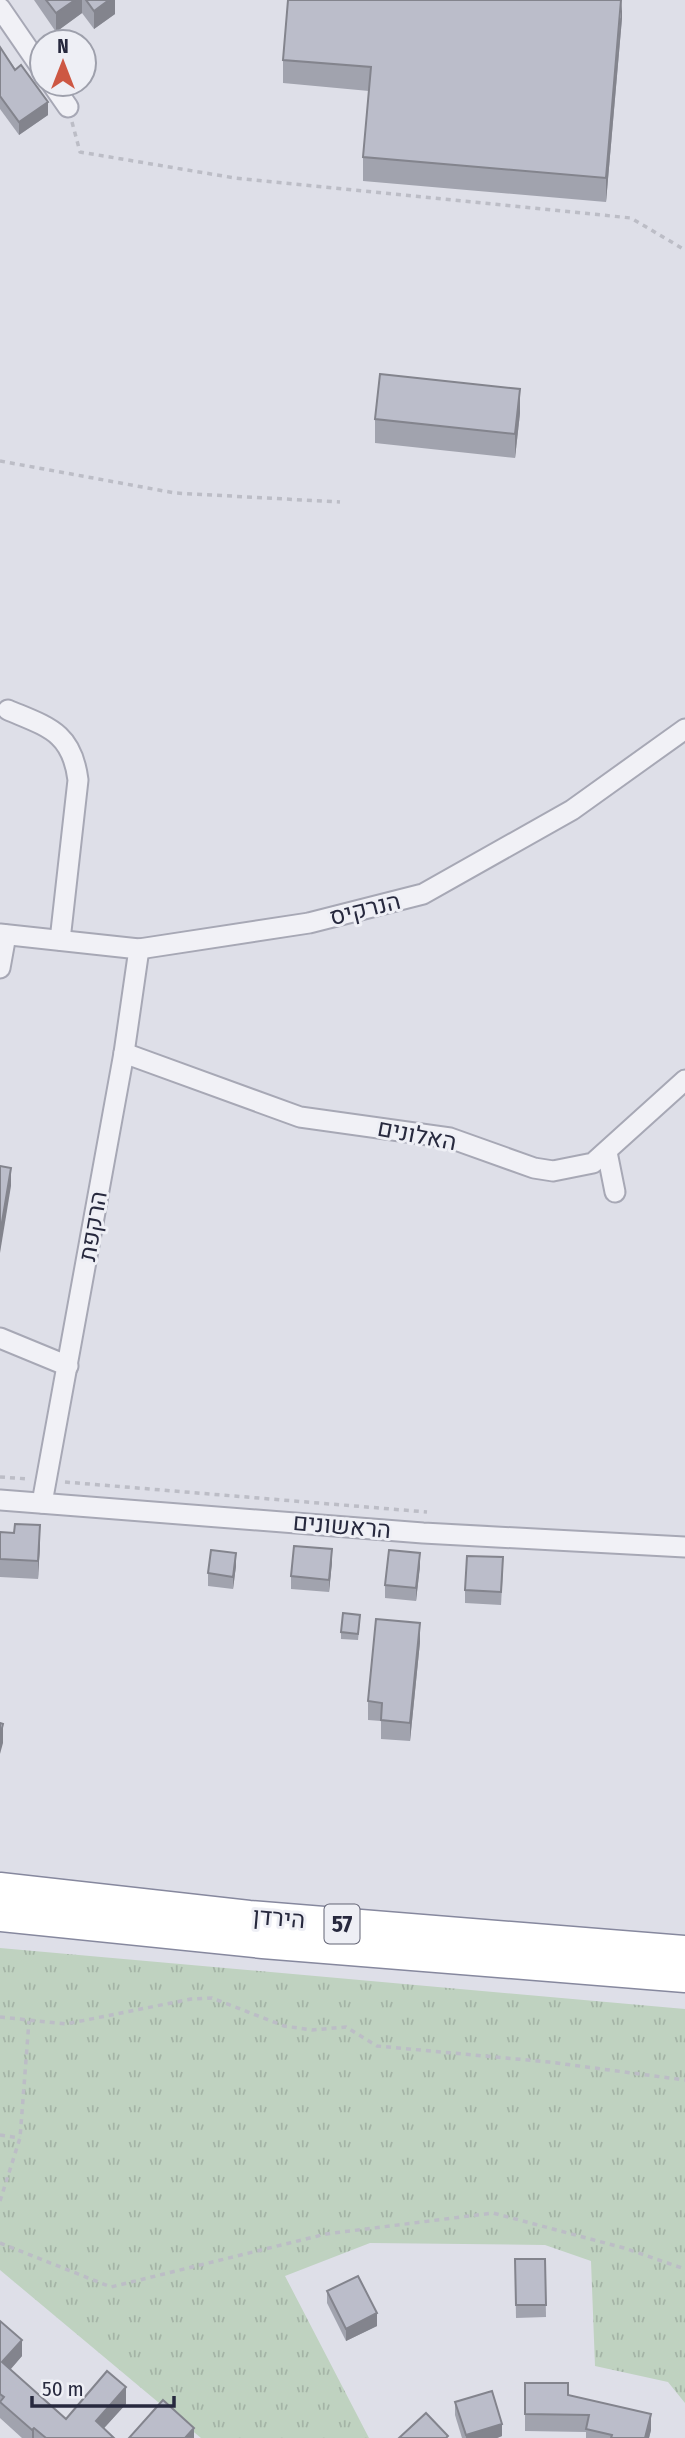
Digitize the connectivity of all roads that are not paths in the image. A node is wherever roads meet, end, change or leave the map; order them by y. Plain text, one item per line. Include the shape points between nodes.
1 (0, 8) edge
2 (28, 49) edge
3 (62, 98) edge
4 (68, 107) road end
5 (8, 710) dead end
6 (685, 729) edge
7 (3, 934) edge
8 (60, 940) junction
9 (139, 949) junction
10 (0, 968) edge
11 (124, 1053) junction
12 (685, 1080) edge
13 (607, 1152) junction
14 (615, 1192) dead end
15 (0, 1338) edge
16 (68, 1366) junction
17 (0, 1500) edge
18 (42, 1503) junction
19 (685, 1547) edge
20 (0, 1888) edge
21 (0, 1916) edge
22 (685, 1951) edge
23 (685, 1977) edge

1 - 2 street
3 - 4 street
5 - 8 street via 53,729 75,756 78,780
6 - 9 street, הנרקיס via 572,810 423,894 309,923
7 - 8 street, הנרקיס
7 - 10 street
8 - 9 street, הנרקיס
9 - 11 street, הרקפת
11 - 13 street, האלונים via 300,1116 450,1138 534,1168 575,1168 593,1163
11 - 16 street, הרקפת
12 - 13 street, האלונים
13 - 14 street
15 - 16 street
16 - 18 street, הרקפת
17 - 18 street, הראשונים
18 - 19 street, הראשונים via 423,1533
20 - 22 highway, הירדן / 57 via 250,1916
21 - 23 highway, הירדן / 57 via 263,1943

